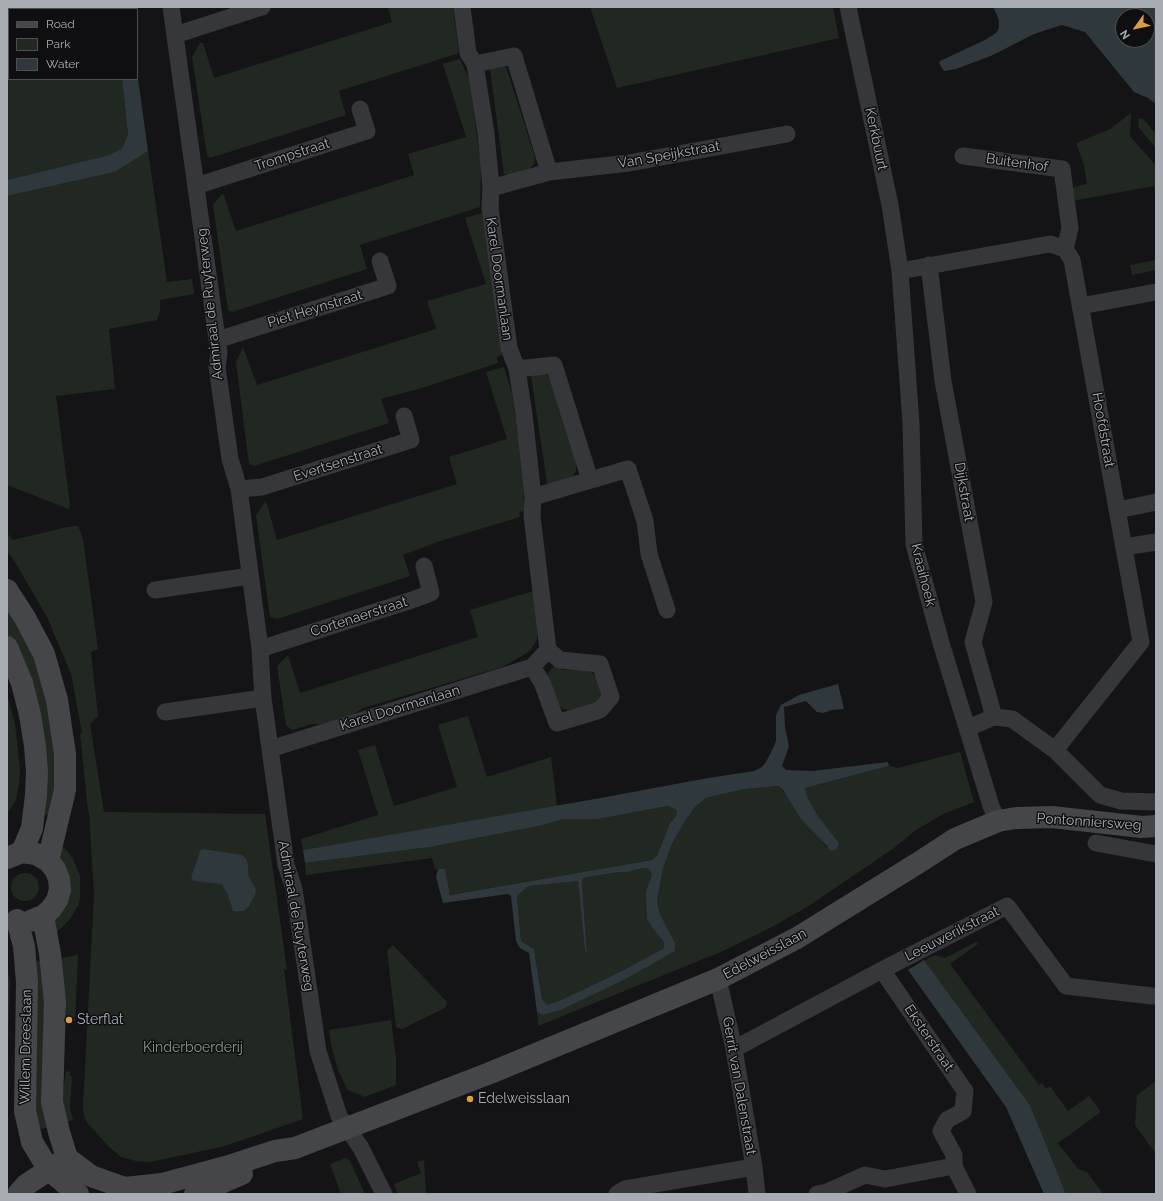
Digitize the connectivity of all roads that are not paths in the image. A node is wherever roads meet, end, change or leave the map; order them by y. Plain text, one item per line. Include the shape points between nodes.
1 (171, 7) edge
2 (262, 7) edge
3 (462, 7) edge
4 (848, 7) edge
5 (175, 35) junction
6 (475, 64) junction
7 (360, 109) dead end
8 (787, 134) dead end
9 (963, 156) dead end
10 (549, 172) junction
11 (196, 186) junction
12 (491, 188) junction
13 (1065, 249) junction
14 (380, 261) dead end
15 (929, 265) junction
16 (900, 271) junction
17 (1156, 292) edge
18 (1081, 306) junction
19 (217, 340) junction
20 (517, 369) junction
21 (404, 416) dead end
22 (590, 480) junction
23 (239, 489) junction
24 (533, 498) junction
25 (1156, 502) edge
26 (1118, 510) junction
27 (1156, 542) edge
28 (1124, 547) junction
29 (424, 566) dead end
30 (250, 576) junction
31 (7, 590) edge
32 (155, 590) dead end
33 (666, 610) dead end
34 (7, 647) edge
35 (260, 649) junction
36 (548, 650) junction
37 (532, 667) junction
38 (263, 698) junction
39 (165, 712) dead end
40 (994, 717) junction
41 (968, 728) junction
42 (270, 749) junction
43 (1055, 750) junction
44 (1156, 802) edge
45 (998, 822) junction
46 (1156, 826) edge
47 (1096, 843) dead end
48 (1156, 854) edge
49 (14, 855) edge
50 (48, 861) junction
51 (43, 916) junction
52 (12, 918) edge
53 (882, 970) junction
54 (718, 979) junction
55 (1152, 996) dead end
56 (734, 1049) junction
57 (347, 1128) junction
58 (295, 1148) junction
59 (67, 1158) junction
60 (954, 1166) junction
61 (754, 1167) junction
62 (49, 1170) junction
63 (165, 1189) edge
64 (824, 1193) edge
65 (18, 1194) edge
66 (78, 1194) edge
67 (195, 1194) edge
68 (384, 1194) edge
69 (617, 1194) edge
70 (757, 1194) edge
71 (968, 1194) edge

1 - 5 street, Admiraal de Ruyterweg
2 - 5 street
3 - 6 street, Karel Doormanlaan via 468,53
4 - 16 street, Kerkbuurt via 890,205
5 - 11 street, Admiraal de Ruyterweg
6 - 10 street via 514,56
6 - 12 street, Karel Doormanlaan via 486,133
7 - 11 street, Trompstraat via 367,131
8 - 10 street, Van Speijkstraat via 629,163
9 - 13 street, Buitenhof via 1062,170 1070,228
10 - 12 street
11 - 19 street, Admiraal de Ruyterweg
12 - 20 street, Karel Doormanlaan via 490,208 509,348
13 - 15 street via 1050,244
13 - 18 street, Hoofdstraat via 1072,260
14 - 19 street, Piet Heynstraat via 388,286
15 - 16 street
15 - 40 street, Dijkstraat via 943,382 984,602 973,642
16 - 41 street, Kraaihoek via 911,423 914,544
17 - 18 street
18 - 26 street, Hoofdstraat
19 - 23 street, Admiraal de Ruyterweg via 217,366 230,459
20 - 22 street via 554,365
20 - 24 street, Karel Doormanlaan
21 - 23 street, Evertsenstraat via 411,440 262,487
22 - 24 street
22 - 33 street via 628,469 645,521 649,554
23 - 30 street, Admiraal de Ruyterweg
24 - 36 street, Karel Doormanlaan via 532,516
25 - 26 street
26 - 28 street, Hoofdstraat
27 - 28 street
28 - 43 street, Hoofdstraat via 1141,642
29 - 35 street, Cortenaerstraat via 432,592
30 - 32 street
30 - 35 street, Admiraal de Ruyterweg
31 - 50 street via 44,654 57,700 65,754 65,790
34 - 49 street via 22,683 30,715 36,759 36,795 32,828
35 - 38 street, Admiraal de Ruyterweg
36 - 37 street, Karel Doormanlaan
36 - 37 street via 560,660 600,664 611,697 600,710 557,724 542,682
37 - 42 street, Karel Doormanlaan
38 - 39 street
38 - 42 street, Admiraal de Ruyterweg
40 - 41 street
40 - 43 street via 1012,719
41 - 45 street, Kraaihoek
42 - 57 street, Admiraal de Ruyterweg via 286,865 294,890 318,1051 339,1116
43 - 44 street via 1100,795 1121,802
45 - 46 street, Pontonniersweg via 1016,818 1052,817 1142,827
45 - 54 street, Edelweisslaan via 955,839 797,938
47 - 48 street
49 - 50 street via 36,854
50 - 51 street via 55,869 60,890 57,900
51 - 52 street via 26,922
51 - 59 street, Willem Dreeslaan via 55,1001 52,1102
52 - 62 street, Willem Dreeslaan via 24,946 27,982 25,1112 32,1142
53 - 55 street, Leeuwerikstraat via 1007,906 1066,986
53 - 56 street, Leeuwerikstraat
53 - 60 street, Eksterstraat via 964,1091 963,1111 947,1120 941,1131 954,1155
54 - 56 street, Gerrit van Dalenstraat
54 - 57 street, Edelweisslaan via 490,1073
56 - 61 street, Gerrit van Dalenstraat
57 - 58 street, Edelweisslaan
57 - 68 street, Admiraal de Ruyterweg via 361,1148
58 - 63 street, Edelweisslaan via 276,1151
58 - 67 street, Edelweisslaan via 282,1157
59 - 62 street
59 - 63 street, Edelweisslaan via 91,1176 125,1188
60 - 64 street via 885,1179 865,1175
60 - 71 street
61 - 69 street via 625,1189
61 - 70 street, Gerrit van Dalenstraat
62 - 65 street via 26,1185
62 - 66 street

